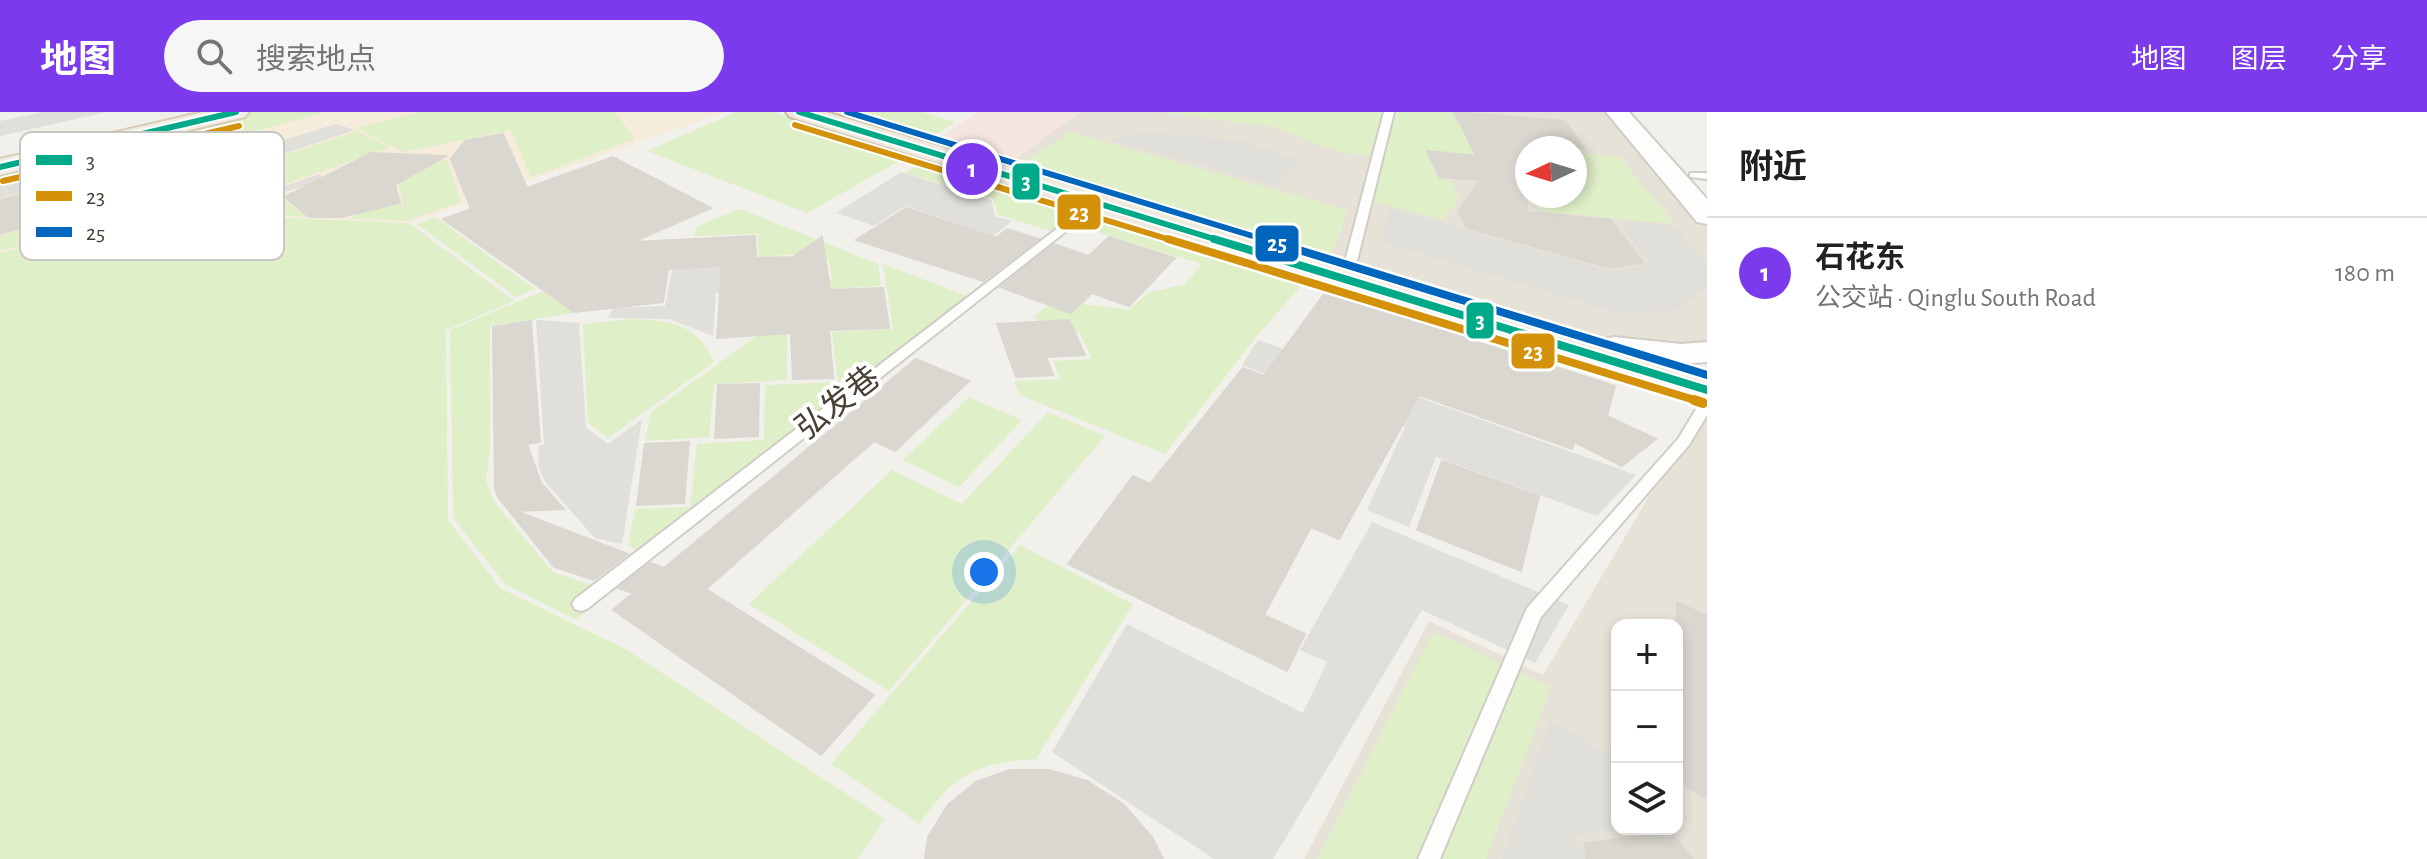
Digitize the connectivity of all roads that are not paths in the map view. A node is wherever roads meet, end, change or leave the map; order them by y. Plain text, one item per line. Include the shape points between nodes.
1 (181, 112) edge
2 (236, 112) edge
3 (799, 112) edge
4 (835, 112) edge
5 (1389, 112) edge
6 (1617, 112) edge
7 (1638, 112) edge
8 (93, 132) edge
9 (150, 132) edge
10 (20, 148) edge
11 (0, 153) edge
12 (20, 162) edge
13 (0, 167) edge
14 (1703, 180) edge
15 (1097, 203) junction
16 (1707, 216) edge
17 (1349, 269) junction
18 (1614, 347) junction
19 (1707, 352) edge
20 (1707, 376) edge
21 (1707, 390) edge
22 (1707, 402) edge
23 (581, 604) dead end
24 (1429, 859) edge

1 - 8 main road
2 - 9 main road
3 - 15 highway
4 - 17 highway
5 - 17 lane
6 - 16 street
7 - 14 street
10 - 11 main road
12 - 13 main road
15 - 21 highway
15 - 23 lane, 弘发巷
17 - 18 highway
18 - 19 street
18 - 20 highway
22 - 24 lane via 1684,442 1533,613

